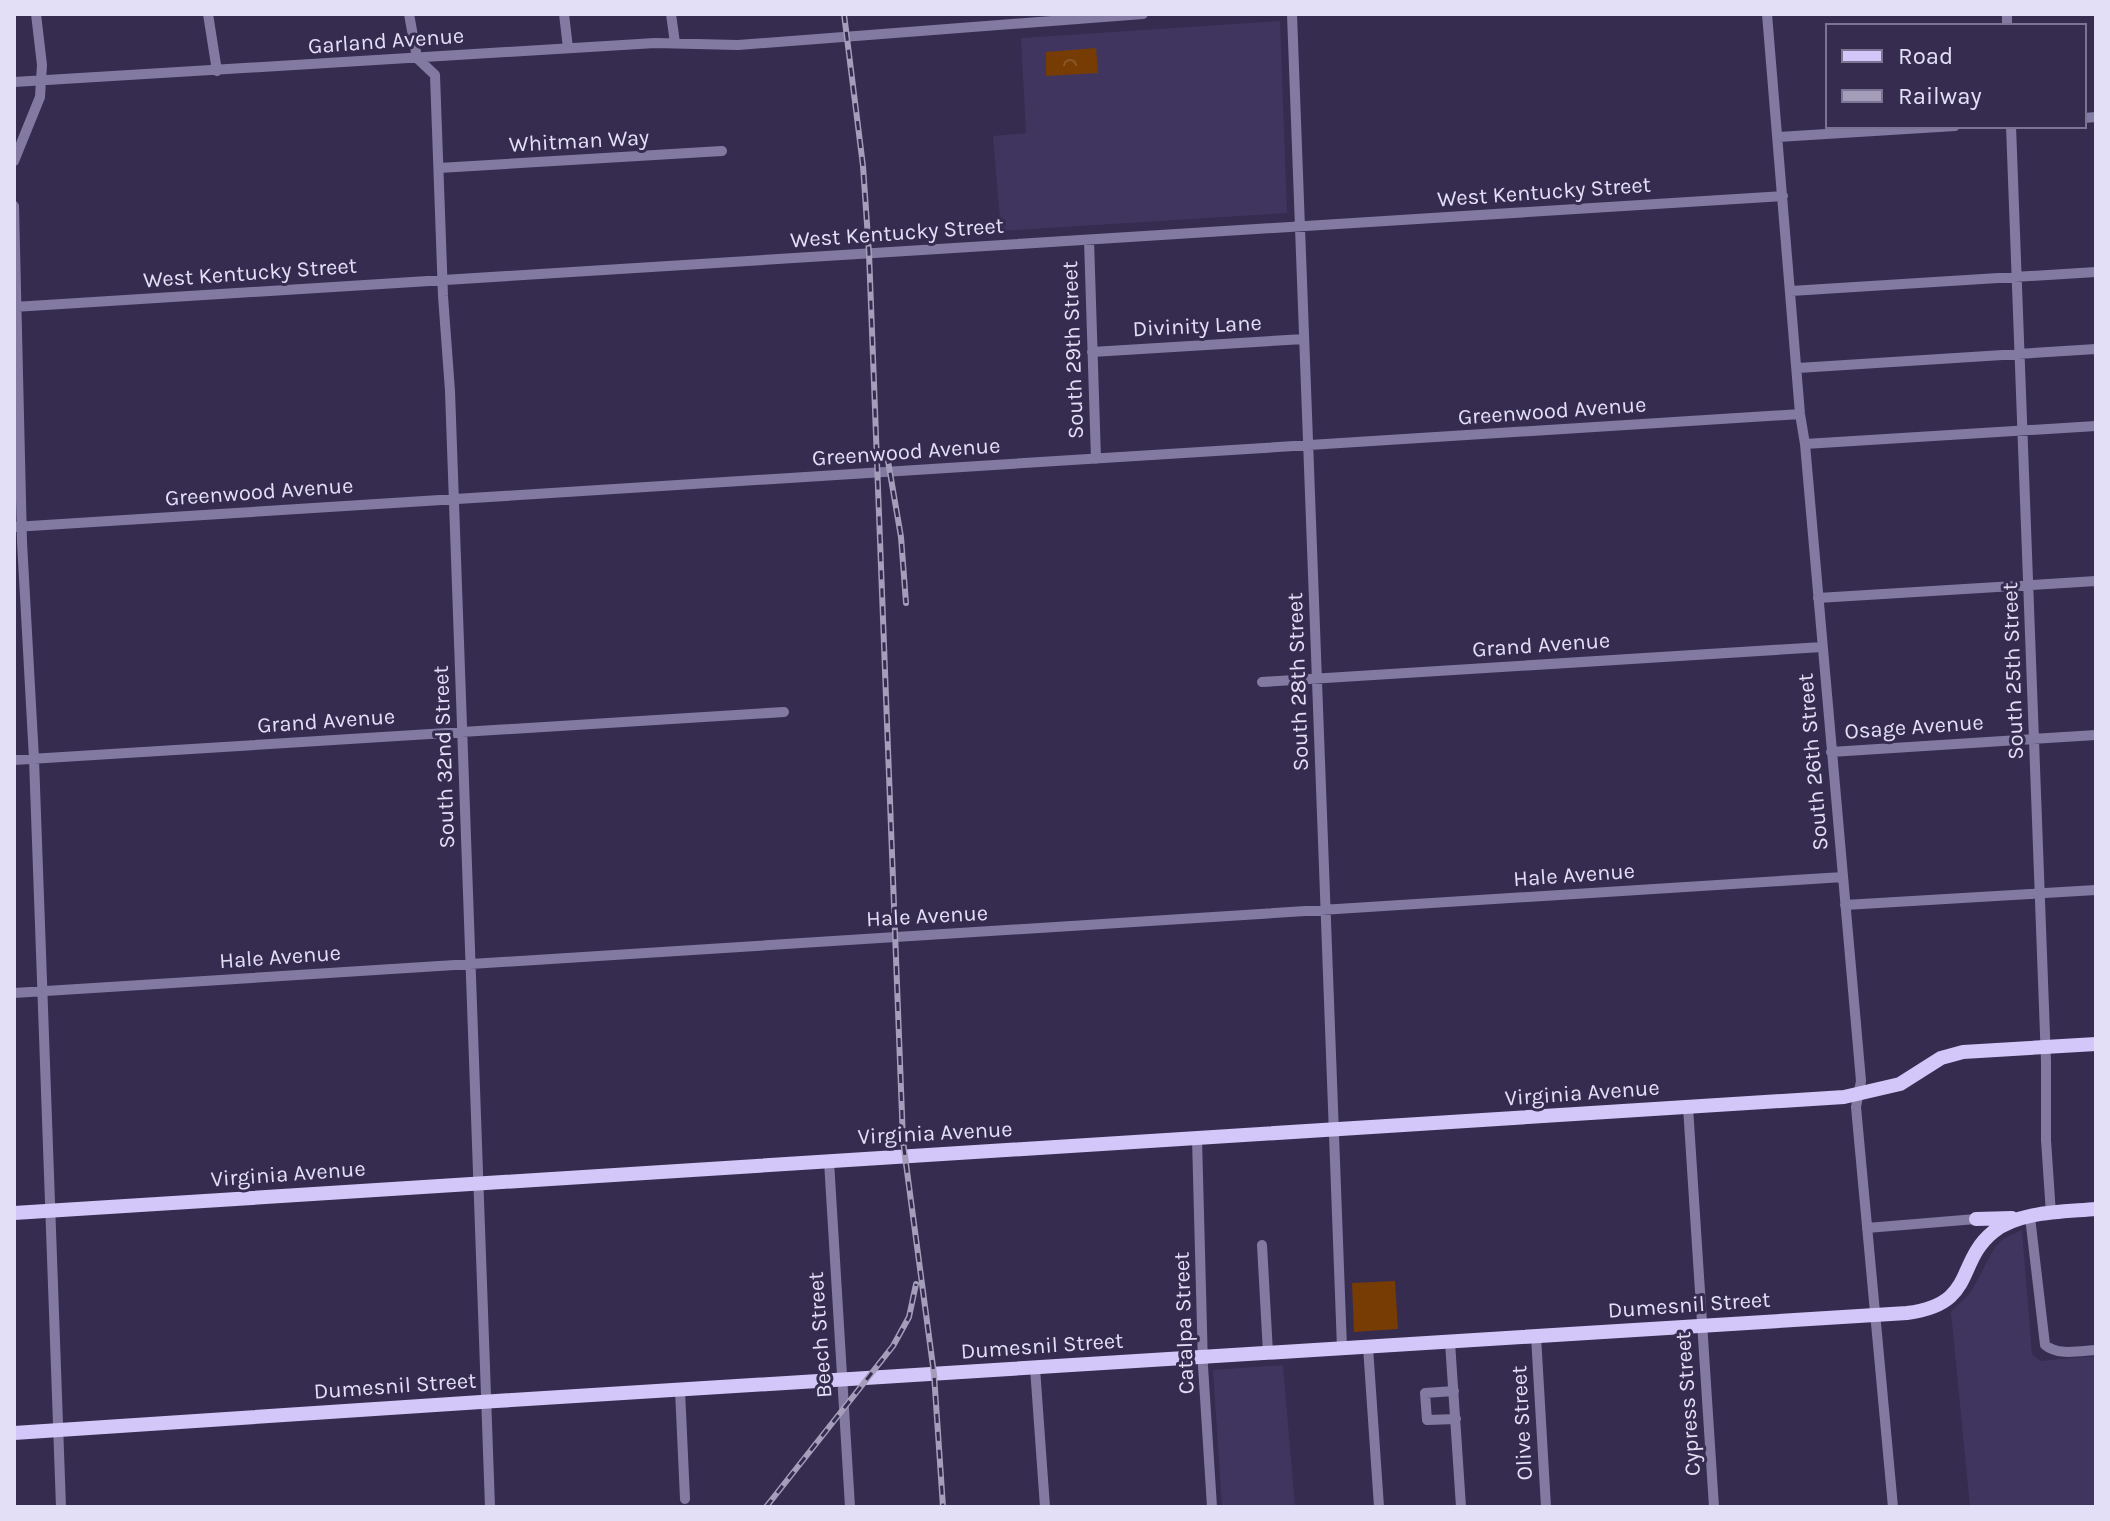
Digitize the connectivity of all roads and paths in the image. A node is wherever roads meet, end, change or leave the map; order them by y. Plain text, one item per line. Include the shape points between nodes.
1 (36, 14) edge
2 (208, 14) edge
3 (409, 14) edge
4 (564, 14) edge
5 (671, 14) edge
6 (1143, 14) edge
7 (1292, 14) edge
8 (1767, 14) edge
9 (675, 43) junction
10 (568, 48) junction
11 (417, 58) junction
12 (217, 71) junction
13 (42, 80) junction
14 (14, 82) edge
15 (1923, 128) edge
16 (2011, 128) edge
17 (1778, 137) junction
18 (722, 151) dead end
19 (14, 161) edge
20 (439, 168) junction
21 (1783, 196) junction
22 (14, 206) edge
23 (1300, 226) junction
24 (1089, 240) junction
25 (2096, 272) edge
26 (2017, 277) junction
27 (443, 279) junction
28 (1791, 291) junction
29 (16, 307) edge
30 (1304, 339) junction
31 (2096, 349) edge
32 (1092, 352) junction
33 (2020, 354) junction
34 (1798, 368) junction
35 (1800, 414) junction
36 (2096, 426) edge
37 (2022, 430) junction
38 (1805, 444) junction
39 (1308, 445) junction
40 (1096, 459) junction
41 (454, 499) junction
42 (18, 527) edge
43 (2096, 581) edge
44 (2028, 585) junction
45 (1818, 598) junction
46 (1822, 647) junction
47 (1317, 678) junction
48 (1262, 682) dead end
49 (784, 712) dead end
50 (462, 731) junction
51 (2096, 735) edge
52 (2034, 739) junction
53 (1831, 752) junction
54 (34, 759) junction
55 (14, 760) edge
56 (1843, 877) junction
57 (2096, 890) edge
58 (2040, 893) junction
59 (1845, 905) junction
60 (1325, 911) junction
61 (471, 964) junction
62 (42, 992) junction
63 (14, 993) edge
64 (2096, 1044) edge
65 (2045, 1047) junction
66 (1859, 1094) junction
67 (1688, 1107) junction
68 (1333, 1129) junction
69 (1197, 1138) junction
70 (829, 1161) junction
71 (478, 1183) junction
72 (2096, 1209) edge
73 (50, 1210) junction
74 (14, 1213) edge
75 (2051, 1214) junction
76 (2030, 1217) junction
77 (1976, 1219) joint
78 (1867, 1228) junction
79 (1262, 1245) dead end
80 (1875, 1314) junction
81 (1702, 1325) junction
82 (1536, 1336) junction
83 (1450, 1342) junction
84 (1368, 1347) junction
85 (1342, 1348) junction
86 (2096, 1350) edge
87 (1268, 1353) junction
88 (1204, 1357) junction
89 (1035, 1368) junction
90 (842, 1379) junction
91 (680, 1390) junction
92 (1454, 1391) junction
93 (486, 1402) junction
94 (1456, 1419) junction
95 (58, 1430) junction
96 (14, 1433) edge
97 (685, 1499) dead end
98 (61, 1507) edge
99 (490, 1507) edge
100 (850, 1507) edge
101 (1045, 1507) edge
102 (1212, 1507) edge
103 (1379, 1507) edge
104 (1461, 1507) edge
105 (1546, 1507) edge
106 (1714, 1507) edge
107 (1893, 1507) edge

1 - 13 street
2 - 12 street
3 - 11 street, South 32nd Street
4 - 10 street
5 - 9 street
6 - 9 street, Garland Avenue via 738,45
7 - 23 street, South 28th Street
8 - 17 street, South 26th Street
9 - 10 street, Garland Avenue
10 - 11 street, Garland Avenue
11 - 12 street, Garland Avenue
11 - 20 street, South 32nd Street via 435,75
12 - 13 street, Garland Avenue
13 - 14 street, Garland Avenue
13 - 19 street
15 - 17 street
16 - 26 street, South 25th Street
17 - 21 street, South 26th Street
18 - 20 street, Whitman Way
20 - 27 street, South 32nd Street
21 - 23 street, West Kentucky Street
21 - 28 street, South 26th Street
22 - 29 street
23 - 24 street, West Kentucky Street
23 - 30 street, South 28th Street
24 - 27 street, West Kentucky Street
24 - 32 street, South 29th Street
25 - 26 street
26 - 28 street
26 - 33 street, South 25th Street
27 - 29 street, West Kentucky Street
27 - 41 street, South 32nd Street
28 - 34 street, South 26th Street
29 - 42 street
30 - 32 street, Divinity Lane
30 - 39 street, South 28th Street
31 - 33 street
32 - 40 street, South 29th Street
33 - 34 street
33 - 37 street, South 25th Street
34 - 35 street, South 26th Street
35 - 38 street, South 26th Street
35 - 39 street, Greenwood Avenue
36 - 37 street
37 - 38 street
37 - 44 street, South 25th Street
38 - 45 street, South 26th Street
39 - 40 street, Greenwood Avenue
39 - 47 street, South 28th Street
40 - 41 street, Greenwood Avenue
41 - 42 street, Greenwood Avenue
41 - 50 street, South 32nd Street
42 - 54 street
43 - 44 street
44 - 45 street
44 - 52 street, South 25th Street
45 - 46 street, South 26th Street
46 - 47 street, Grand Avenue
46 - 53 street, South 26th Street
47 - 48 street, Grand Avenue
47 - 60 street, South 28th Street
49 - 50 street, Grand Avenue
50 - 54 street, Grand Avenue
50 - 61 street, South 32nd Street
51 - 52 street, Osage Avenue
52 - 53 street, Osage Avenue
52 - 58 street, South 25th Street
53 - 56 street, South 26th Street
54 - 55 street, Grand Avenue
54 - 62 street
56 - 59 street, South 26th Street
56 - 60 street, Hale Avenue
57 - 58 street
58 - 59 street
58 - 65 street, South 25th Street
59 - 66 street, South 26th Street
60 - 61 street, Hale Avenue
60 - 68 street, South 28th Street
61 - 62 street, Hale Avenue
61 - 71 street, South 32nd Street
62 - 63 street, Hale Avenue
62 - 73 street
64 - 65 main road, Virginia Avenue
65 - 66 main road, Virginia Avenue via 1963,1052 1900,1084
65 - 75 street, South 25th Street
66 - 67 main road, Virginia Avenue
66 - 78 street, South 26th Street
67 - 68 main road, Virginia Avenue
67 - 81 street, Cypress Street
68 - 69 main road, Virginia Avenue
68 - 85 street, South 28th Street
69 - 70 main road, Virginia Avenue
69 - 88 street, Catalpa Street
70 - 71 main road, Virginia Avenue
70 - 90 street, Beech Street
71 - 73 main road, Virginia Avenue
71 - 93 street, South 32nd Street
72 - 75 main road, Dumesnil Street
73 - 74 main road, Virginia Avenue
73 - 95 street
75 - 76 main road, Dumesnil Street
76 - 77 main road, Dumesnil Street
76 - 80 main road, Dumesnil Street via 1992,1233 1964,1280 1941,1303 1921,1311
76 - 86 street via 2047,1347 2060,1352
77 - 78 street, Dumesnil Street
78 - 80 street, South 26th Street
79 - 87 street
80 - 81 main road, Dumesnil Street
80 - 107 street, South 26th Street
81 - 82 main road, Dumesnil Street
81 - 106 street, Cypress Street
82 - 83 main road, Dumesnil Street
82 - 105 street, Olive Street
83 - 84 main road, Dumesnil Street
83 - 92 street
84 - 85 main road, Dumesnil Street
84 - 103 street
85 - 87 main road, Dumesnil Street
87 - 88 main road, Dumesnil Street
88 - 89 main road, Dumesnil Street
88 - 102 street, Catalpa Street
89 - 90 main road, Dumesnil Street
89 - 101 street
90 - 91 main road, Dumesnil Street
90 - 100 street, Beech Street
91 - 93 main road, Dumesnil Street
91 - 97 street
92 - 94 street
92 - 94 street via 1425,1393 1427,1420
93 - 95 main road, Dumesnil Street
93 - 99 street, South 32nd Street
94 - 104 street
95 - 96 main road, Dumesnil Street
95 - 98 street

